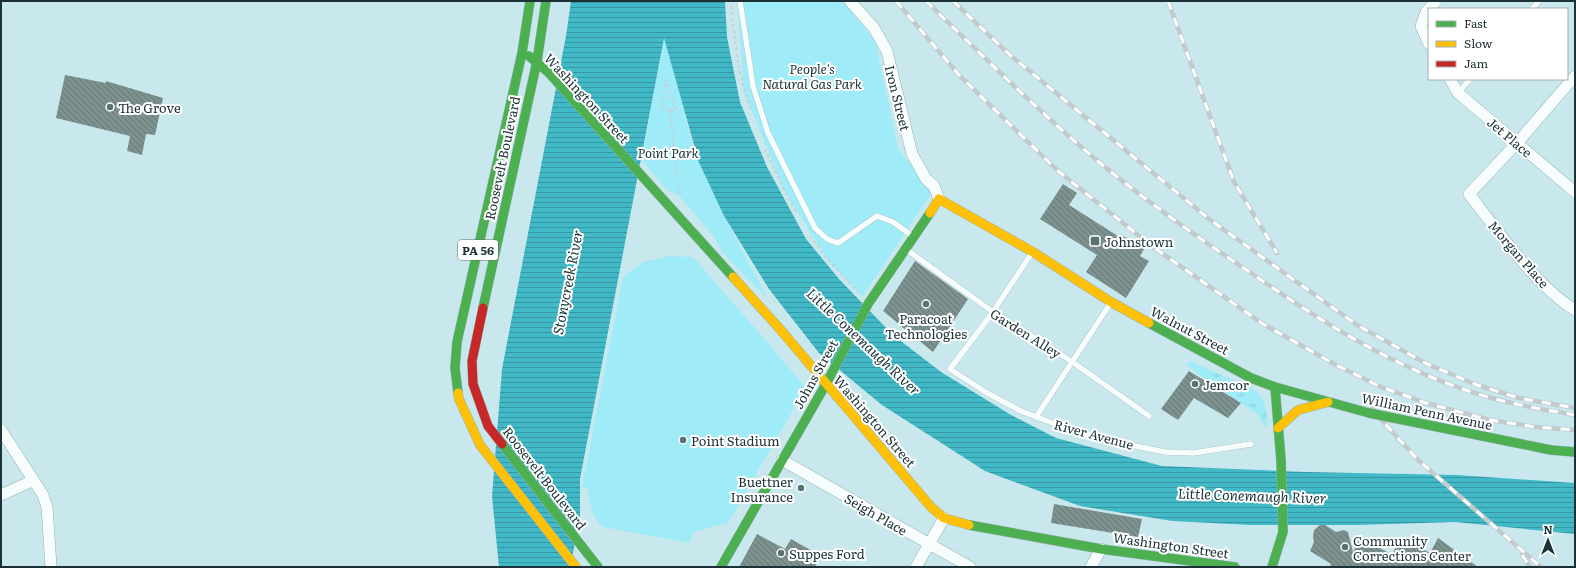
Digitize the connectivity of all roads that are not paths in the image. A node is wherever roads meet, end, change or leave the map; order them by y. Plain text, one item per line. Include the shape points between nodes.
1 (530, 1) edge
2 (546, 1) edge
3 (740, 1) edge
4 (850, 1) edge
5 (1428, 10) edge
6 (1428, 42) edge
7 (522, 53) junction
8 (537, 61) junction
9 (1575, 76) edge
10 (1451, 80) edge
11 (1469, 80) edge
12 (1458, 93) junction
13 (1517, 143) junction
14 (1575, 192) edge
15 (939, 199) junction
16 (913, 237) junction
17 (905, 248) junction
18 (1033, 252) junction
19 (1111, 302) junction
20 (1575, 310) edge
21 (993, 312) junction
22 (1071, 361) junction
23 (826, 384) junction
24 (1275, 388) junction
25 (1328, 402) junction
26 (1149, 416) dead end
27 (1036, 418) junction
28 (1278, 428) junction
29 (1, 430) edge
30 (1251, 444) dead end
31 (1575, 452) edge
32 (782, 460) junction
33 (32, 481) junction
34 (1, 495) edge
35 (944, 518) junction
36 (929, 544) junction
37 (1101, 549) junction
38 (1177, 563) edge
39 (51, 567) edge
40 (576, 567) edge
41 (598, 567) edge
42 (721, 567) edge
43 (916, 567) edge
44 (970, 567) edge
45 (1091, 567) edge
46 (1235, 567) edge
47 (1268, 567) edge
48 (1273, 567) edge

1 - 7 main road, Roosevelt Boulevard / PA 56
2 - 8 main road, Roosevelt Boulevard / PA 56
3 - 16 lane via 753,86 768,133 815,228 827,239 838,243 877,216 893,222
4 - 15 street, Iron Street via 874,28 887,51 912,154 926,179 934,186
5 - 6 street via 1421,26
7 - 8 main road, Washington Street
7 - 40 main road, Roosevelt Boulevard / PA 56 via 457,342 455,368 459,399 480,445
8 - 23 main road, Washington Street via 779,328
8 - 41 main road, Roosevelt Boulevard / PA 56 via 476,338 472,361 473,384 488,426
9 - 13 street
10 - 12 street, Jet Place
11 - 12 lane
12 - 13 street, Jet Place
13 - 14 street, Jet Place
13 - 20 street, Morgan Place via 1469,194 1520,258 1562,302
15 - 16 main road, Johns Street
15 - 18 main road, Walnut Street
16 - 17 main road, Johns Street
17 - 21 lane, Garden Alley
17 - 23 main road, Johns Street via 867,307
18 - 19 main road, Walnut Street
18 - 21 lane
19 - 22 lane
19 - 24 main road, Walnut Street via 1251,378
21 - 22 lane, Garden Alley
21 - 27 lane, River Avenue via 950,369 987,393
22 - 26 lane, Garden Alley
22 - 27 lane
23 - 32 main road, Johns Street
23 - 35 main road, Washington Street via 931,507
24 - 25 main road, William Penn Avenue
24 - 28 main road
25 - 28 main road via 1298,410
25 - 31 main road, William Penn Avenue, bridge via 1369,413 1551,450
27 - 30 lane, River Avenue via 1090,435 1165,452 1193,453
28 - 48 main road via 1283,532
29 - 33 street
32 - 36 street, Seigh Place
32 - 42 main road, Johns Street
33 - 34 street
33 - 39 street via 43,495 47,507
35 - 36 street
35 - 37 main road, Washington Street via 963,524
36 - 43 street
36 - 44 street, Seigh Place
37 - 38 main road, Washington Street
37 - 45 street
38 - 46 main road, Washington Street
47 - 48 main road

